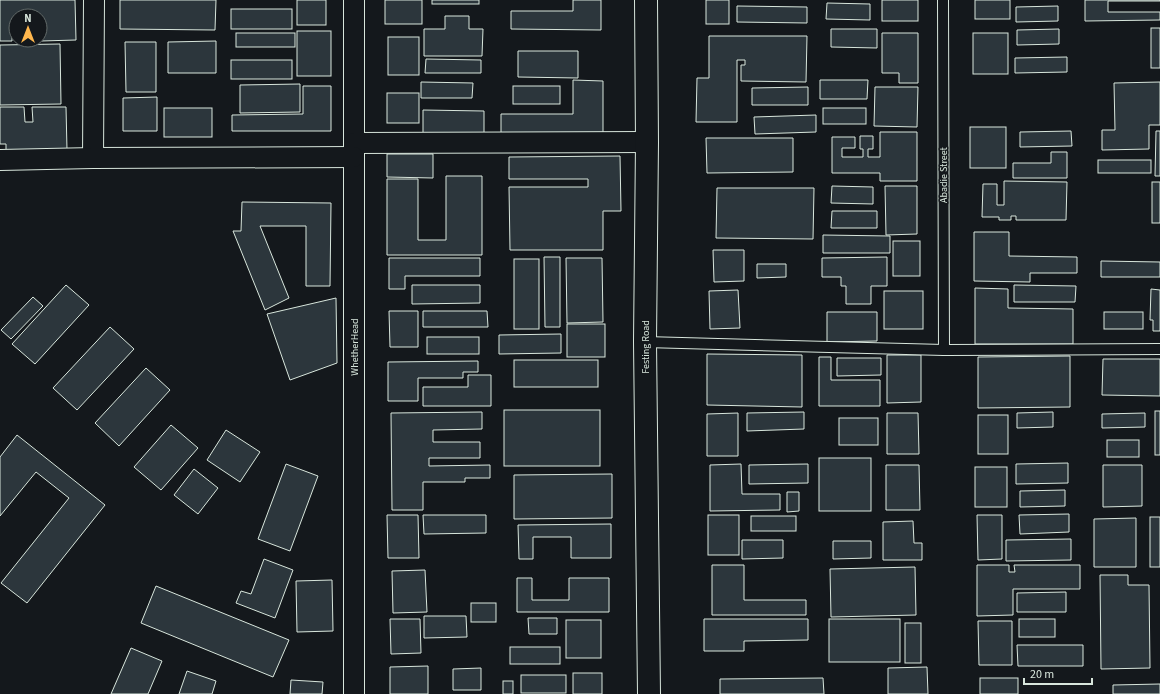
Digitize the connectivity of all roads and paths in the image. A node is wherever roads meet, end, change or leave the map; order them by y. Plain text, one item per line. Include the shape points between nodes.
1 (94, 0) edge
2 (354, 0) edge
3 (646, 0) edge
4 (943, 0) edge
5 (647, 142) junction
6 (354, 150) junction
7 (93, 158) junction
8 (0, 160) edge
9 (645, 342) junction
10 (1160, 349) edge
11 (944, 350) junction
12 (354, 694) edge
13 (649, 694) edge

1 - 7 street
2 - 6 street, WhetherHead
3 - 5 street, Festing Road
4 - 11 lane, Abadie Street
5 - 6 street
5 - 9 street, Festing Road
6 - 7 street
6 - 12 street, WhetherHead
7 - 8 street
9 - 11 lane
9 - 13 street, Festing Road
10 - 11 lane

